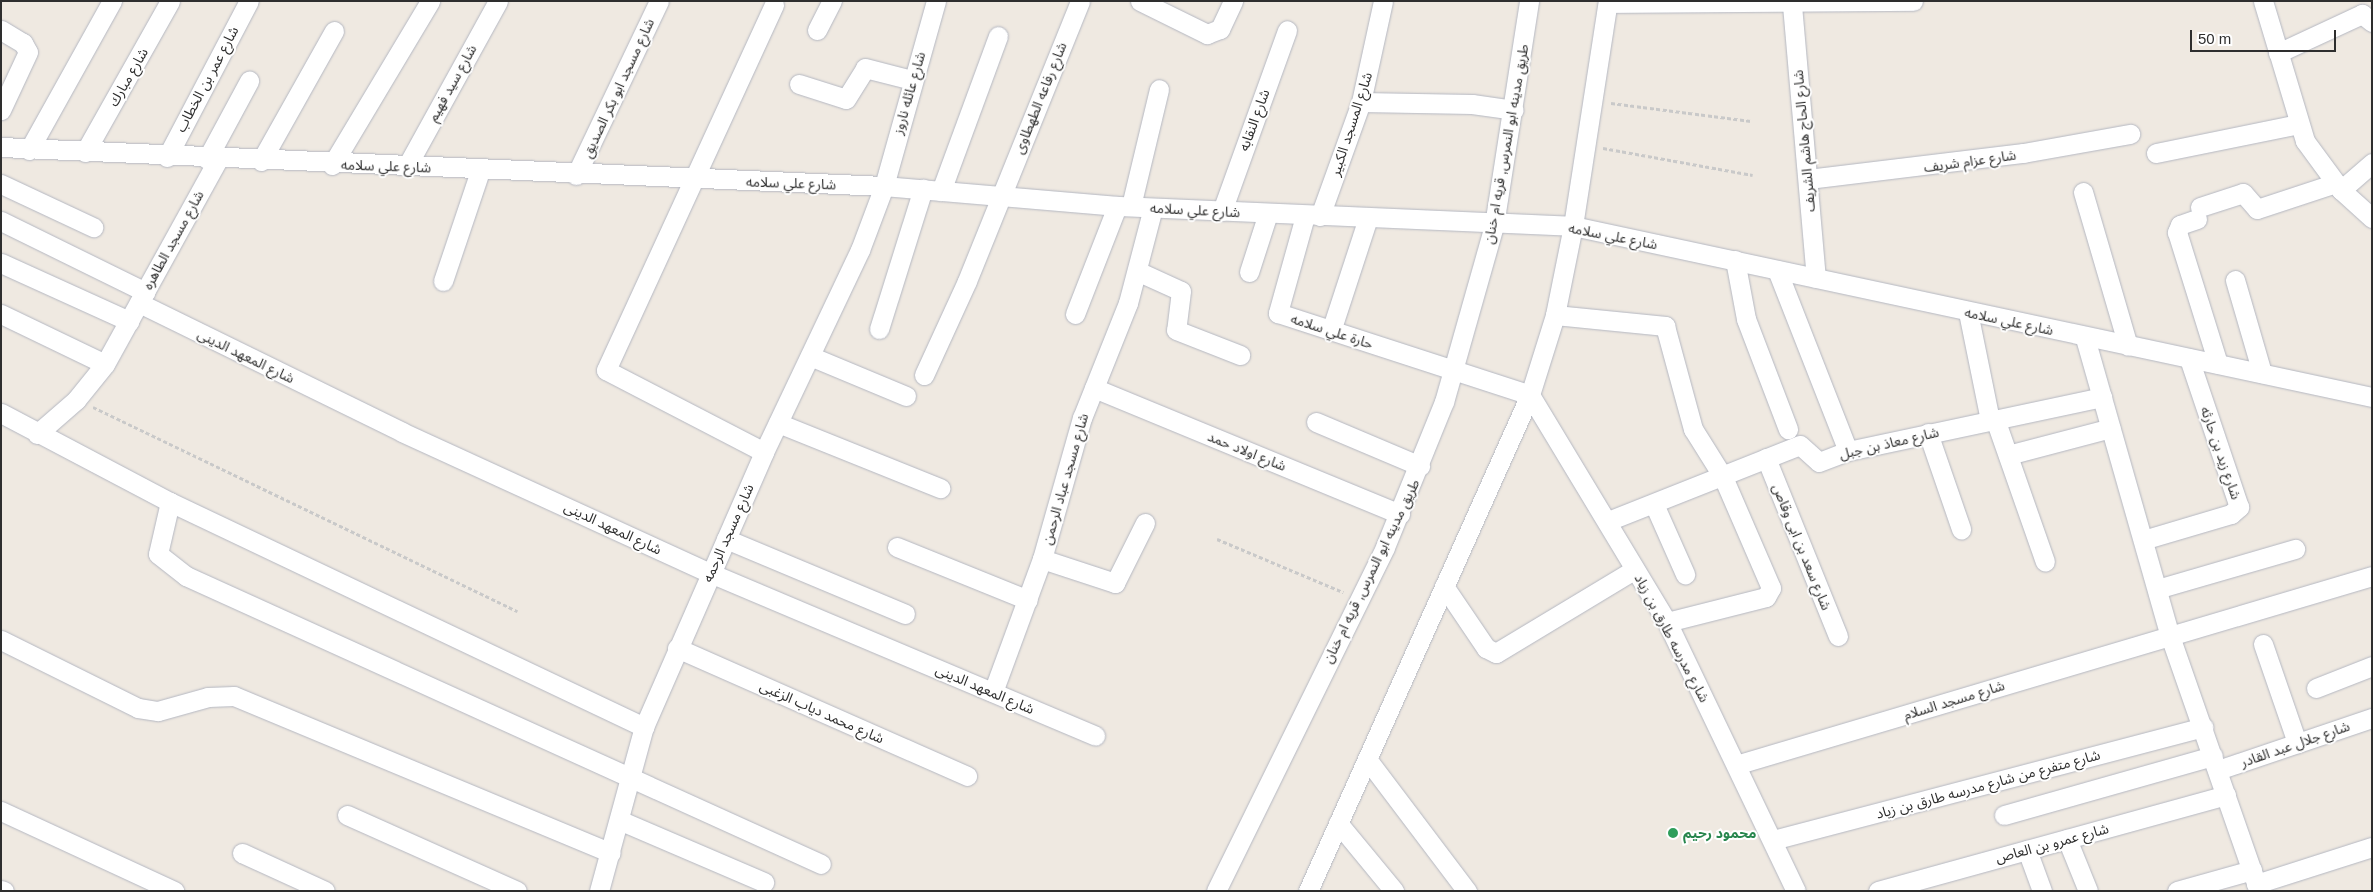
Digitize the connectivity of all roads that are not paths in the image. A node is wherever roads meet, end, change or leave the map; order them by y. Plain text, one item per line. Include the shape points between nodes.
1 (112, 1) edge
2 (170, 1) edge
3 (248, 1) edge
4 (430, 1) edge
5 (498, 1) edge
6 (659, 1) edge
7 (832, 1) edge
8 (936, 1) edge
9 (1080, 1) edge
10 (1140, 1) edge
11 (1233, 1) edge
12 (1383, 1) edge
13 (1529, 1) edge
14 (1912, 1) edge
15 (2263, 1) edge
16 (1608, 2) edge
17 (1685, 3) edge
18 (1801, 3) edge
19 (774, 5) dead end
20 (2372, 22) edge
21 (1, 30) edge
22 (817, 30) dead end
23 (1287, 30) dead end
24 (334, 31) dead end
25 (998, 36) dead end
26 (2278, 53) junction
27 (912, 80) junction
28 (249, 81) dead end
29 (799, 84) dead end
30 (1159, 89) dead end
31 (1361, 102) junction
32 (1, 110) edge
33 (1514, 110) junction
34 (2298, 124) junction
35 (2130, 134) dead end
36 (1, 147) edge
37 (30, 150) junction
38 (84, 152) junction
39 (2156, 153) dead end
40 (167, 157) junction
41 (213, 159) junction
42 (261, 161) junction
43 (2372, 163) edge
44 (332, 164) junction
45 (407, 166) junction
46 (480, 171) junction
47 (576, 175) junction
48 (1808, 179) junction
49 (694, 181) junction
50 (1, 184) edge
51 (884, 186) junction
52 (2339, 186) junction
53 (932, 190) junction
54 (2083, 192) dead end
55 (1001, 196) junction
56 (1124, 206) junction
57 (1153, 208) junction
58 (1222, 211) junction
59 (1268, 213) junction
60 (1312, 216) junction
61 (1368, 218) junction
62 (2372, 218) edge
63 (1, 221) edge
64 (1494, 225) junction
65 (1574, 226) junction
66 (93, 227) dead end
67 (1735, 260) junction
68 (1, 263) edge
69 (1777, 270) junction
70 (1138, 271) junction
71 (1249, 272) dead end
72 (1816, 278) junction
73 (2235, 280) dead end
74 (443, 281) dead end
75 (142, 297) junction
76 (1968, 312) junction
77 (1, 314) edge
78 (1075, 314) dead end
79 (1555, 315) junction
80 (129, 321) junction
81 (879, 329) dead end
82 (1331, 330) junction
83 (2085, 338) junction
84 (2128, 346) junction
85 (1240, 355) dead end
86 (810, 356) junction
87 (2189, 358) junction
88 (105, 364) junction
89 (2218, 364) junction
90 (1454, 371) junction
91 (2262, 373) junction
92 (924, 375) dead end
93 (1094, 388) junction
94 (1530, 395) junction
95 (906, 396) dead end
96 (2102, 396) junction
97 (2372, 397) edge
98 (1, 413) edge
99 (1992, 420) junction
100 (1316, 422) dead end
101 (778, 423) junction
102 (2111, 428) junction
103 (1788, 429) dead end
104 (37, 434) junction
105 (1928, 434) junction
106 (1848, 451) junction
107 (764, 452) junction
108 (2008, 455) junction
109 (1766, 458) junction
110 (1420, 466) junction
111 (1723, 477) junction
112 (940, 488) dead end
113 (170, 502) junction
114 (1654, 504) junction
115 (1400, 514) junction
116 (1608, 521) junction
117 (1145, 523) dead end
118 (1960, 529) dead end
119 (726, 539) junction
120 (2143, 540) junction
121 (897, 547) dead end
122 (2295, 549) dead end
123 (1042, 559) junction
124 (2046, 562) dead end
125 (1635, 569) junction
126 (710, 573) junction
127 (1685, 574) dead end
128 (2372, 576) edge
129 (1444, 586) junction
130 (2157, 589) junction
131 (1028, 600) junction
132 (905, 614) dead end
133 (1667, 622) junction
134 (1838, 636) dead end
135 (2170, 636) junction
136 (1, 640) edge
137 (2263, 644) dead end
138 (677, 648) junction
139 (2372, 666) edge
140 (2316, 688) dead end
141 (993, 692) junction
142 (2372, 718) edge
143 (644, 727) junction
144 (2203, 727) junction
145 (1095, 736) dead end
146 (2297, 743) junction
147 (1367, 759) junction
148 (2215, 763) junction
149 (1739, 764) junction
150 (967, 776) dead end
151 (630, 778) junction
152 (2226, 795) junction
153 (1, 811) edge
154 (347, 815) dead end
155 (2004, 815) dead end
156 (619, 820) junction
157 (1338, 823) junction
158 (2067, 839) junction
159 (1773, 840) junction
160 (2372, 847) edge
161 (2027, 850) junction
162 (611, 852) junction
163 (242, 853) dead end
164 (821, 864) dead end
165 (764, 882) dead end
166 (2256, 882) edge
167 (1313, 888) edge
168 (174, 891) edge
169 (325, 891) edge
170 (517, 891) edge
171 (600, 891) edge
172 (1216, 891) edge
173 (1394, 891) edge
174 (1467, 891) edge
175 (1796, 891) edge
176 (1878, 891) edge
177 (2042, 891) edge
178 (2088, 891) edge
179 (2177, 891) edge

1 - 37 street
2 - 38 street, شارع مبارك
3 - 40 street, شارع عمر بن الخطاب
4 - 44 street
5 - 45 street, شارع سيد فهيم
6 - 47 street, شارع مسجد ابو بكر الصديق
7 - 22 street
8 - 27 street, شارع عائله ناروز
9 - 55 street, شارع رفاعه الطهطاوى
10 - 11 street via 1213,34 1224,24
12 - 31 street, شارع المسجد الكبير
13 - 33 street, طريق مدينه ابو النمرس, قريه ام خنان
14 - 18 street
15 - 26 street
16 - 17 street
16 - 65 street
17 - 18 street
18 - 48 street, شارع الحاج هاشم الشريف
19 - 49 street
20 - 26 street via 2362,14
21 - 32 street via 23,43 28,52
23 - 58 street, شارع النقابه
24 - 42 street
25 - 53 street
26 - 34 street
27 - 29 street via 865,68 846,99
27 - 51 street, شارع عائله ناروز
28 - 41 street, شارع مسجد الطاهره
30 - 56 street
31 - 33 street via 1472,104
31 - 60 street, شارع المسجد الكبير
33 - 64 street, طريق مدينه ابو النمرس, قريه ام خنان
34 - 39 street
34 - 52 street
35 - 48 street, شارع عزام شريف via 2004,156
36 - 37 street, شارع علي سلامه
37 - 38 street, شارع علي سلامه
38 - 40 street, شارع علي سلامه
40 - 41 street, شارع علي سلامه
41 - 42 street, شارع علي سلامه
41 - 75 street, شارع مسجد الطاهره
42 - 44 street, شارع علي سلامه
43 - 52 street
44 - 45 street, شارع علي سلامه
45 - 46 street, شارع علي سلامه
46 - 47 street, شارع علي سلامه
46 - 74 street
47 - 49 street, شارع علي سلامه
48 - 72 street, شارع الحاج هاشم الشريف
49 - 51 street, شارع علي سلامه
49 - 107 street via 606,370
50 - 66 street
51 - 53 street, شارع علي سلامه
51 - 86 street, شارع مسجد الرحمه via 838,304
52 - 62 street
52 - 89 street via 2257,209 2243,193 2180,225 2177,232
53 - 55 street, شارع علي سلامه
53 - 81 street
54 - 84 street
55 - 56 street, شارع علي سلامه
55 - 92 street, شارع رفاعه الطهطاوى
56 - 57 street, شارع علي سلامه
56 - 78 street
57 - 58 street, شارع علي سلامه
57 - 70 street, شارع مسجد عباد الرحمن
58 - 59 street, شارع علي سلامه
59 - 60 street, شارع علي سلامه
59 - 71 street
60 - 61 street, شارع علي سلامه
60 - 82 street, حارة علي سلامه via 1277,308 1283,316
61 - 64 street, شارع علي سلامه
61 - 82 street
63 - 75 street, شارع المعهد الدينى
64 - 65 street, شارع علي سلامه
64 - 90 street, طريق مدينه ابو النمرس, قريه ام خنان
65 - 67 street, شارع علي سلامه
65 - 79 street
67 - 69 street, شارع علي سلامه
67 - 103 street via 1746,318
68 - 80 street
69 - 72 street, شارع علي سلامه
69 - 106 street
70 - 85 street via 1181,291 1176,330
70 - 93 street, شارع مسجد عباد الرحمن
72 - 76 street, شارع علي سلامه
73 - 91 street
75 - 80 street, شارع مسجد الطاهره
75 - 126 street, شارع المعهد الدينى via 393,428
76 - 83 street, شارع علي سلامه
76 - 99 street
77 - 88 street
79 - 94 street
79 - 111 street via 1665,326 1693,429
80 - 88 street, شارع مسجد الطاهره
82 - 90 street, حارة علي سلامه
83 - 84 street, شارع علي سلامه
83 - 96 street
84 - 87 street, شارع علي سلامه
86 - 95 street
86 - 101 street, شارع مسجد الرحمه
87 - 89 street, شارع علي سلامه
87 - 120 street, شارع زيد بن حارثه via 2239,507 2232,514
88 - 104 street, شارع مسجد الطاهره via 76,400
89 - 91 street, شارع علي سلامه
90 - 94 street, حارة علي سلامه
90 - 110 street, طريق مدينه ابو النمرس, قريه ام خنان
91 - 97 street, شارع علي سلامه
93 - 115 street, شارع اولاد حمد
93 - 123 street, شارع مسجد عباد الرحمن
94 - 116 street, شارع مدرسه طارق بن زياد
94 - 129 street
96 - 99 street, شارع معاذ بن جبل
96 - 102 street
98 - 104 street
99 - 105 street, شارع معاذ بن جبل
99 - 108 street
100 - 110 street
101 - 107 street, شارع مسجد الرحمه
101 - 112 street
102 - 108 street
102 - 120 street
104 - 113 street
105 - 106 street, شارع معاذ بن جبل
105 - 118 street
106 - 109 street, شارع معاذ بن جبل via 1816,462 1802,444
107 - 119 street, شارع مسجد الرحمه
108 - 124 street
109 - 111 street, شارع معاذ بن جبل
109 - 134 street, شارع سعد بن ابى وقاص
110 - 115 street, طريق مدينه ابو النمرس, قريه ام خنان
111 - 114 street, شارع معاذ بن جبل
111 - 133 street via 1771,593
113 - 143 street
113 - 151 street via 158,547 162,560 172,568
114 - 116 street, شارع معاذ بن جبل
114 - 127 street
115 - 172 street, طريق مدينه ابو النمرس, قريه ام خنان
116 - 125 street, شارع مدرسه طارق بن زياد
117 - 123 street via 1115,583
119 - 126 street, شارع مسجد الرحمه
119 - 132 street
120 - 130 street
121 - 131 street
122 - 130 street
123 - 131 street, شارع مسجد عباد الرحمن
125 - 129 street via 1496,652 1486,648
125 - 133 street, شارع مدرسه طارق بن زياد
126 - 138 street, شارع مسجد الرحمه
126 - 141 street, شارع المعهد الدينى
128 - 135 street, شارع مسجد السلام
129 - 147 street
130 - 135 street
131 - 141 street, شارع مسجد عباد الرحمن
133 - 149 street, شارع مدرسه طارق بن زياد
135 - 144 street
135 - 149 street, شارع مسجد السلام
136 - 162 street via 138,708 158,711 208,697 234,696
137 - 146 street
138 - 143 street, شارع مسجد الرحمه
138 - 150 street, شارع محمد دياب الزغبى
139 - 140 street
141 - 145 street, شارع المعهد الدينى
142 - 146 street, شارع جلال عبد القادر
143 - 151 street, شارع مسجد الرحمه
144 - 148 street
144 - 159 street, شارع متفرع من شارع مدرسه طارق بن زياد
146 - 148 street, شارع جلال عبد القادر
147 - 157 street
147 - 174 street
148 - 152 street
148 - 155 street, شارع جلال عبد القادر
149 - 159 street, شارع مدرسه طارق بن زياد
151 - 156 street, شارع مسجد الرحمه
151 - 164 street
152 - 158 street, شارع عمرو بن العاص
152 - 166 street
153 - 168 street
154 - 170 street
156 - 162 street, شارع مسجد الرحمه
156 - 165 street
157 - 167 street
157 - 173 street
158 - 161 street, شارع عمرو بن العاص
158 - 178 street
159 - 175 street, شارع مدرسه طارق بن زياد
160 - 166 street
161 - 176 street, شارع عمرو بن العاص
161 - 177 street
162 - 171 street, شارع مسجد الرحمه
163 - 169 street
166 - 179 street

